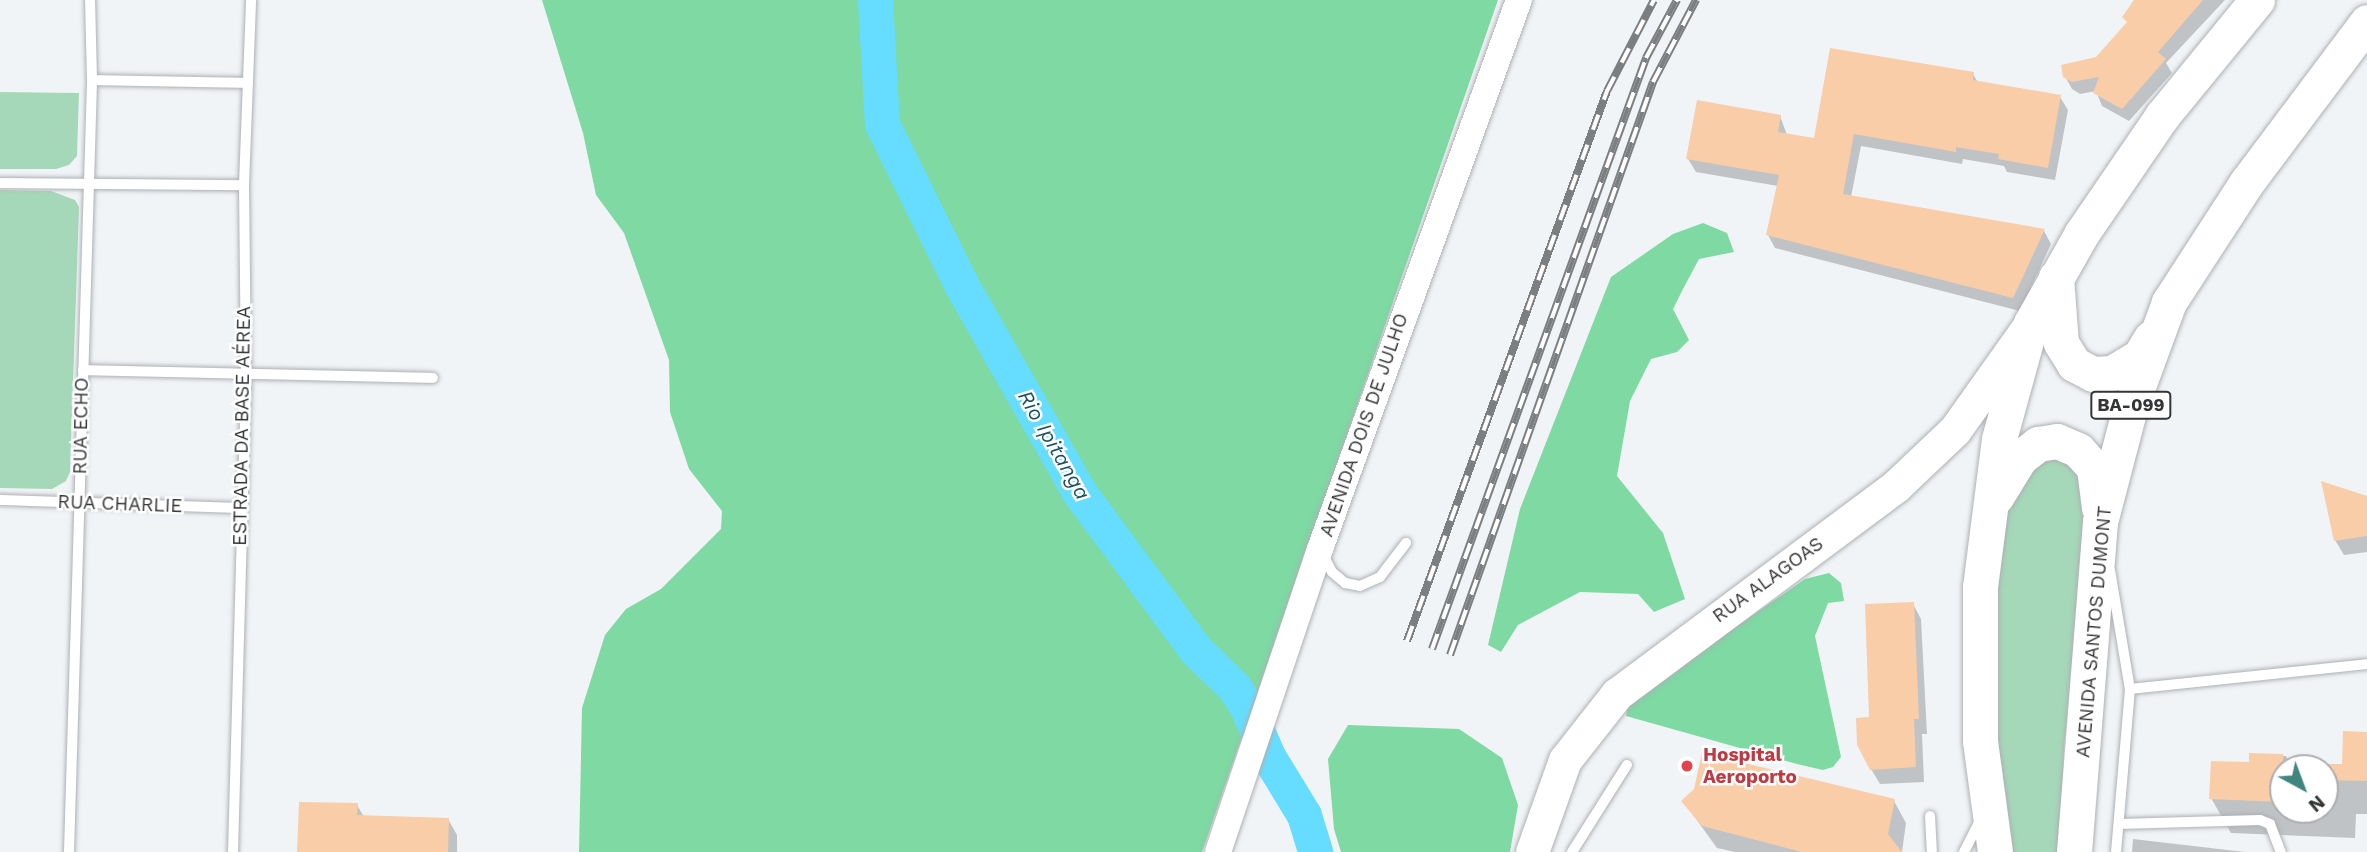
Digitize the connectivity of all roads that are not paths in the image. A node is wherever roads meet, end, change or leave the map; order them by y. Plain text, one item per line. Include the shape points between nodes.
1 (90, 0) edge
2 (251, 0) edge
3 (1519, 0) edge
4 (2258, 0) edge
5 (2367, 22) edge
6 (92, 80) junction
7 (248, 83) junction
8 (0, 183) edge
9 (88, 185) junction
10 (244, 185) junction
11 (2056, 277) junction
12 (2169, 302) junction
13 (2031, 323) junction
14 (83, 370) junction
15 (246, 374) junction
16 (433, 378) dead end
17 (0, 500) edge
18 (79, 502) junction
19 (240, 508) junction
20 (1990, 514) junction
21 (2100, 522) junction
22 (1406, 543) dead end
23 (1320, 550) junction
24 (2367, 664) edge
25 (2130, 689) junction
26 (1627, 765) dead end
27 (1989, 809) junction
28 (1930, 816) dead end
29 (2119, 824) junction
30 (69, 852) edge
31 (233, 852) edge
32 (1218, 852) edge
33 (1532, 852) edge
34 (1572, 852) edge
35 (1932, 852) edge
36 (1964, 852) edge
37 (1995, 852) edge
38 (2074, 852) edge
39 (2116, 852) edge
40 (2281, 852) edge

1 - 6 lane, RUA ECHO
2 - 7 lane, ESTRADA DA BASE AÉREA
3 - 23 street, AVENIDA DOIS DE JULHO
4 - 11 highway via 2162,116
5 - 12 highway, AVENIDA SANTOS DUMONT / BA-099 via 2247,182
6 - 7 lane
6 - 9 lane, RUA ECHO
7 - 10 lane, ESTRADA DA BASE AÉREA
8 - 9 lane
9 - 10 lane
9 - 14 lane, RUA ECHO
10 - 15 lane, ESTRADA DA BASE AÉREA
11 - 12 highway via 2061,344 2074,363 2093,374 2112,373 2140,356
11 - 13 highway
12 - 21 highway, AVENIDA SANTOS DUMONT / BA-099 via 2130,408
13 - 20 highway via 1999,439
13 - 33 main road, RUA ALAGOAS via 1955,430 1896,486 1617,694 1565,760
14 - 15 lane
14 - 18 lane, RUA ECHO
15 - 16 lane
15 - 19 lane, ESTRADA DA BASE AÉREA
17 - 18 lane, RUA CHARLIE
18 - 19 lane, RUA CHARLIE
18 - 30 lane, RUA ECHO
19 - 31 lane, ESTRADA DA BASE AÉREA
20 - 21 highway via 2020,458 2038,444 2057,441 2078,450 2094,468
20 - 27 highway via 1980,587 1980,716
21 - 25 lane
21 - 38 highway, AVENIDA SANTOS DUMONT / BA-099
22 - 23 lane via 1380,577 1360,586 1345,583 1332,572
23 - 32 street, AVENIDA DOIS DE JULHO
24 - 25 lane
25 - 29 lane
26 - 34 lane
27 - 36 lane
27 - 37 highway
28 - 35 lane
29 - 39 lane
29 - 40 lane via 2259,820 2270,824

